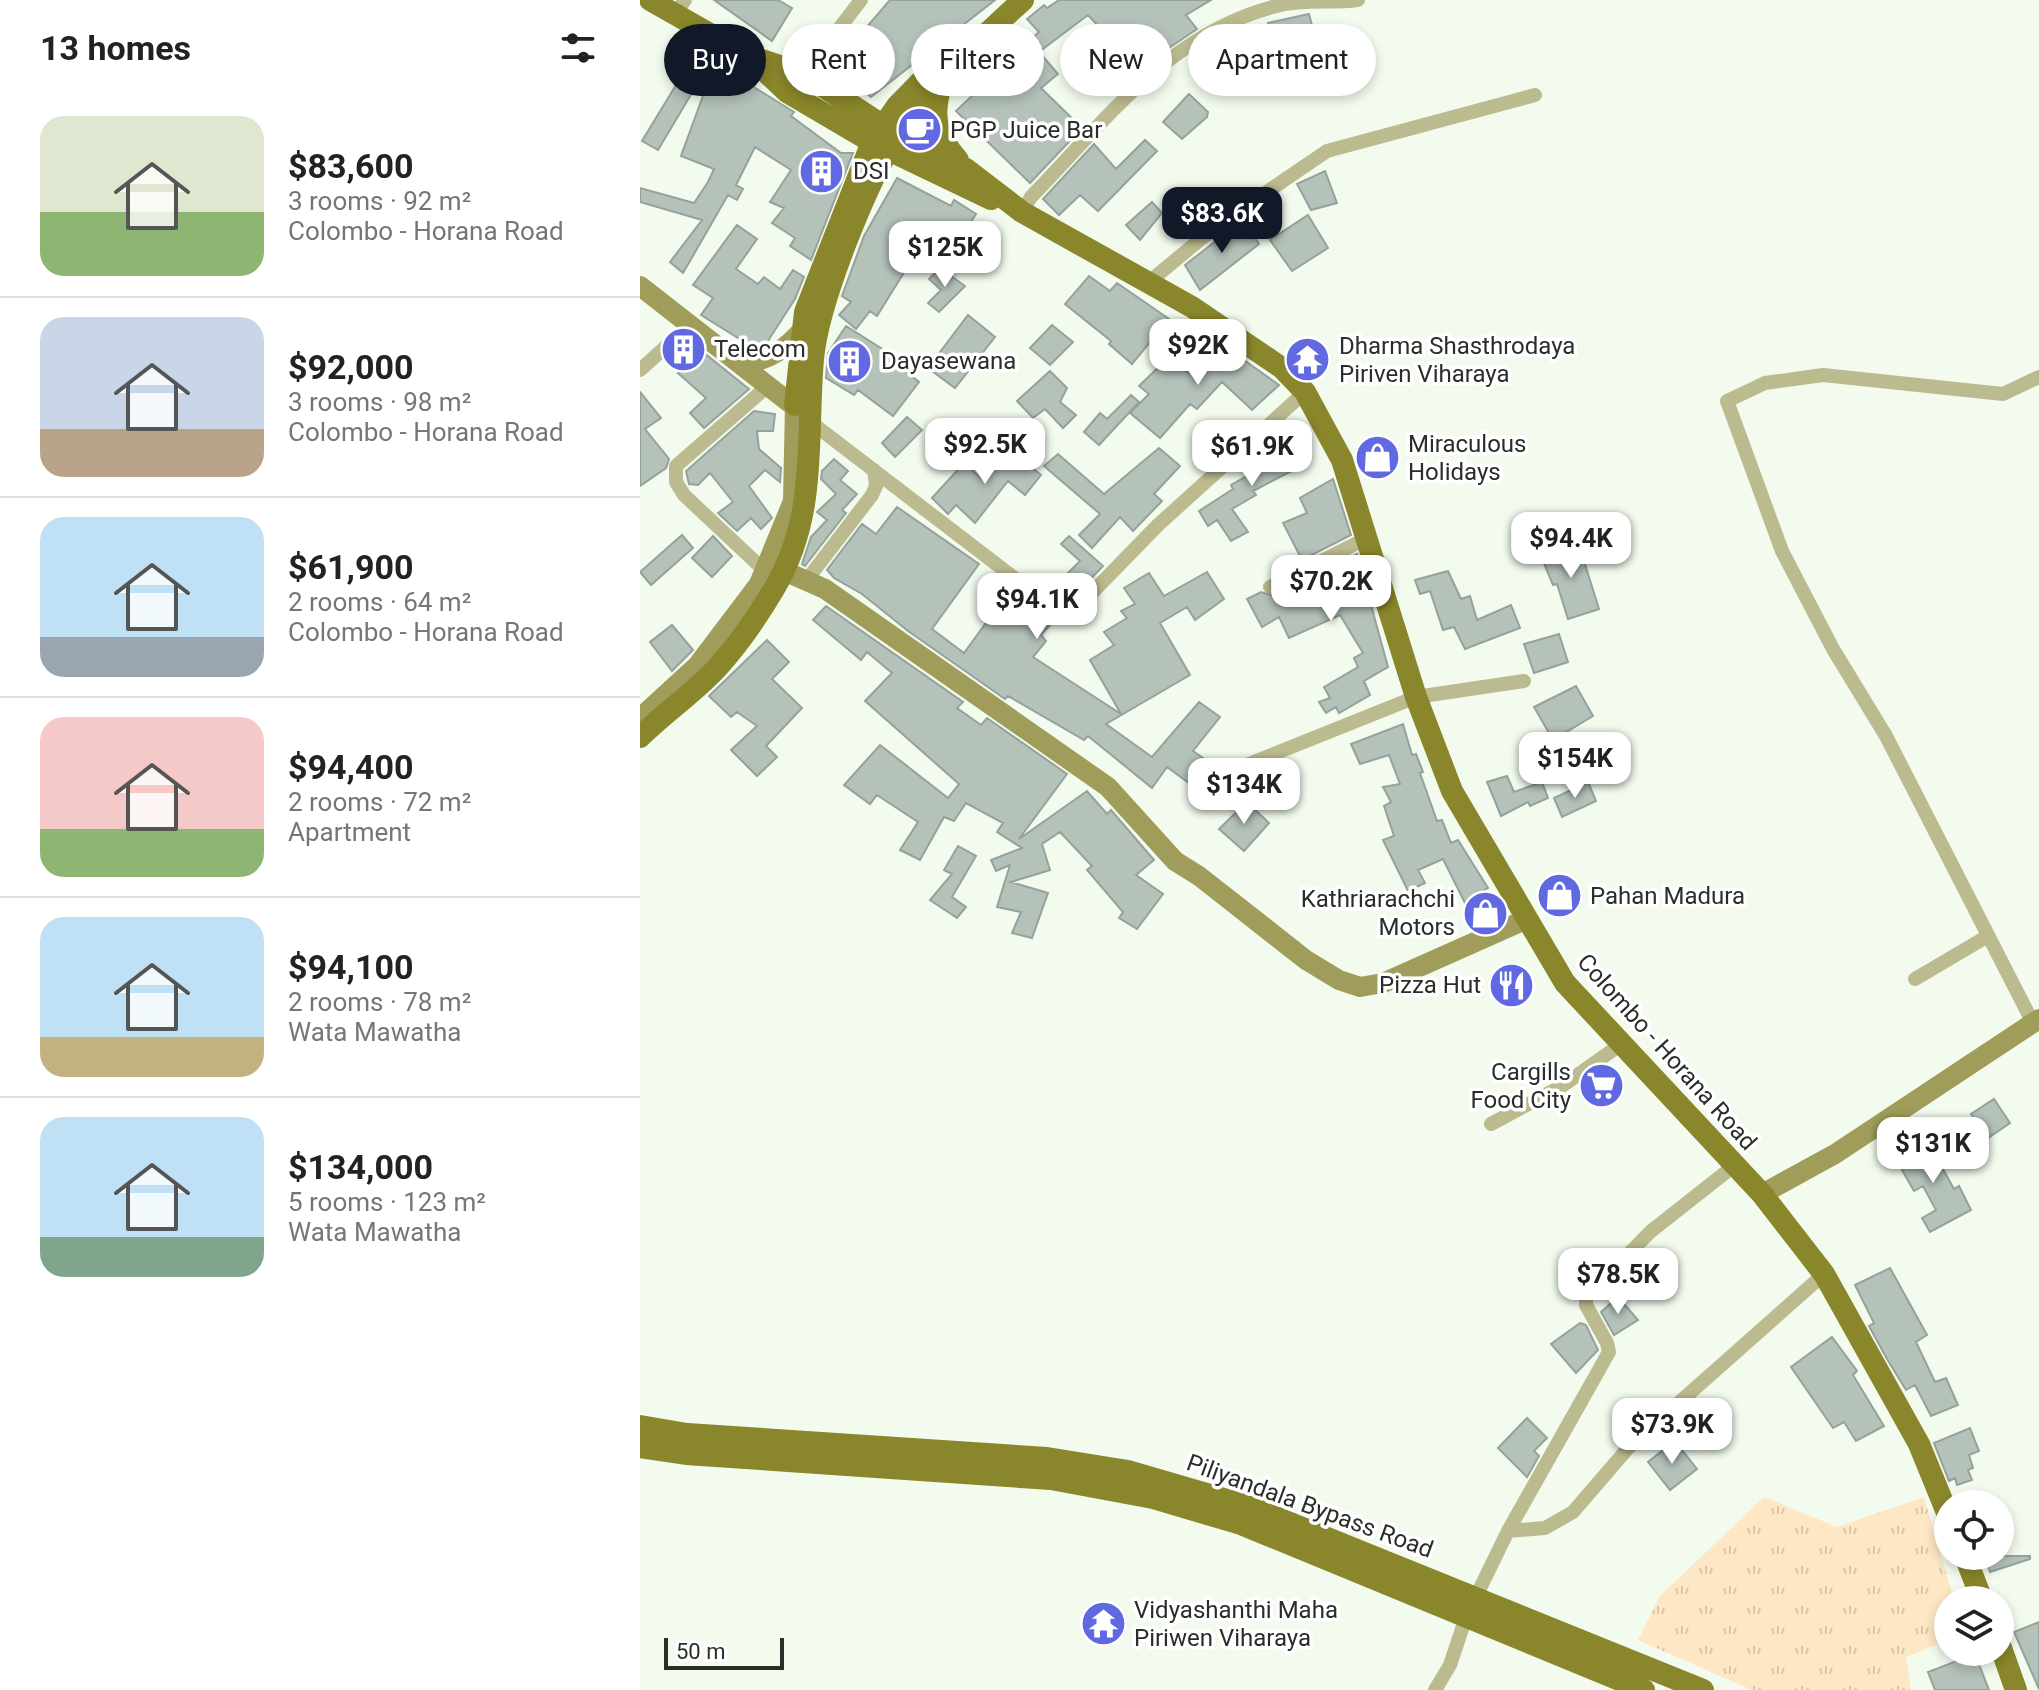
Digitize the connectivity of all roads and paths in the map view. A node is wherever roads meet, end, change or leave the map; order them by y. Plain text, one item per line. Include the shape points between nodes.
1 (650, 0) edge
2 (861, 0) edge
3 (1022, 0) edge
4 (1358, 0) edge
5 (680, 7) edge
6 (704, 24) edge
7 (843, 24) edge
8 (998, 24) edge
9 (766, 73) edge
10 (1535, 95) dead end
11 (832, 96) edge
12 (926, 96) edge
13 (938, 96) edge
14 (885, 138) junction
15 (966, 169) junction
16 (1017, 208) junction
17 (1149, 282) junction
18 (640, 286) edge
19 (690, 325) junction
20 (803, 329) junction
21 (743, 365) junction
22 (640, 370) edge
23 (2039, 377) edge
24 (769, 385) junction
25 (1305, 392) junction
26 (795, 405) junction
27 (812, 423) junction
28 (874, 470) junction
29 (1369, 537) junction
30 (774, 571) junction
31 (806, 581) junction
32 (1270, 587) dead end
33 (1524, 681) dead end
34 (1416, 697) junction
35 (640, 718) edge
36 (640, 737) edge
37 (1229, 772) dead end
38 (1527, 919) junction
39 (1988, 936) junction
40 (1915, 979) dead end
41 (2036, 1021) edge
42 (1620, 1045) junction
43 (1491, 1124) dead end
44 (1735, 1165) junction
45 (1762, 1194) junction
46 (1824, 1274) junction
47 (640, 1426) edge
48 (640, 1447) edge
49 (1938, 1490) edge
50 (1508, 1531) junction
51 (1471, 1607) junction
52 (2007, 1666) edge
53 (1435, 1690) edge
54 (1644, 1690) edge
55 (1703, 1690) edge
56 (2016, 1690) edge

1 - 5 main road
2 - 7 street
3 - 8 main road
3 - 14 main road via 950,51
4 - 16 street via 1288,3 1225,23 1180,48
5 - 6 main road
9 - 14 main road via 787,92
10 - 17 street via 1327,151 1214,228
11 - 14 main road
12 - 14 main road
13 - 15 main road via 936,125 943,143
14 - 15 main road
14 - 16 main road via 986,198
14 - 20 main road via 824,261
14 - 27 main road via 818,324
15 - 16 main road
16 - 17 main road, Colombo - Horana Road
17 - 25 main road, Colombo - Horana Road via 1282,368
18 - 19 street
19 - 21 street
19 - 22 street
20 - 21 street via 781,352
20 - 26 main road
21 - 24 street
23 - 39 street via 2003,394 1823,375 1765,383 1727,401 1782,551 1886,736
24 - 26 street
24 - 30 street via 676,466 676,482 684,495
25 - 28 street via 1158,525 1079,606 1065,609 1047,603
25 - 29 main road, Colombo - Horana Road via 1342,460
26 - 27 street
26 - 30 street via 793,501
27 - 28 street
27 - 30 main road via 803,520
28 - 31 street via 872,495
29 - 32 street
29 - 34 main road, Colombo - Horana Road
30 - 31 street
30 - 35 street via 697,666
30 - 36 main road via 775,588 716,668
31 - 38 street via 825,589 1108,787 1175,861 1339,980 1360,987 1383,983
33 - 34 street
34 - 37 street
34 - 38 main road, Colombo - Horana Road via 1452,791
38 - 42 main road, Colombo - Horana Road via 1565,983
39 - 40 street
39 - 41 street
41 - 45 street via 1835,1154
42 - 43 street via 1562,1086
42 - 44 main road, Colombo - Horana Road
44 - 45 main road, Colombo - Horana Road
44 - 50 street via 1650,1232 1586,1298 1609,1352
45 - 46 main road, Colombo - Horana Road
46 - 49 main road, Colombo - Horana Road via 1919,1444
46 - 50 street via 1629,1447 1573,1512 1545,1528
47 - 51 main road, Piliyandala Bypass Road via 687,1434 1047,1458 1128,1471 1248,1506
48 - 51 main road, Piliyandala Bypass Road via 1051,1479 1153,1498
50 - 51 street
51 - 53 street
51 - 54 main road, Piliyandala Bypass Road
51 - 55 main road, Piliyandala Bypass Road
52 - 56 main road

